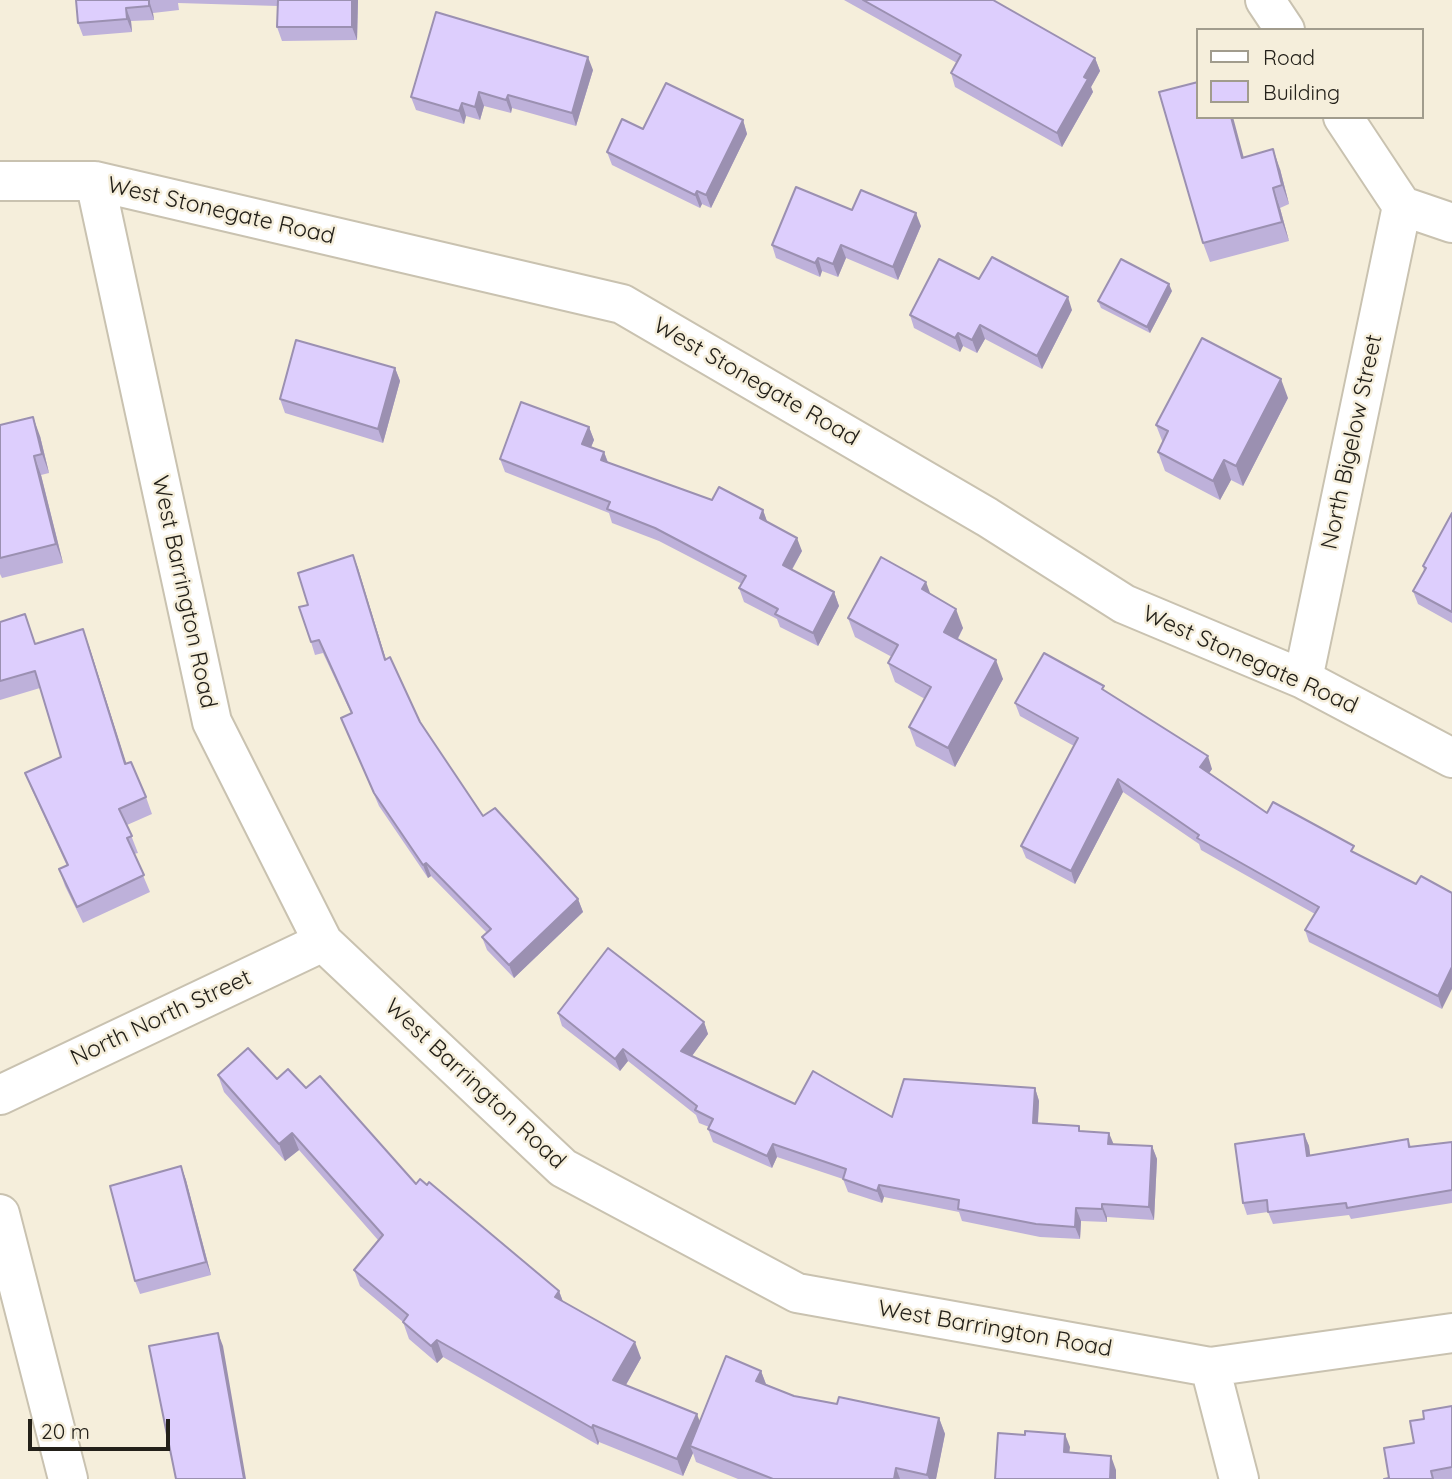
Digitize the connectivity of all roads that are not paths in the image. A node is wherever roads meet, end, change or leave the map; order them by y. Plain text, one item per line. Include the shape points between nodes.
1 (1265, 0) edge
2 (1284, 28) edge
3 (1344, 119) edge
4 (0, 181) edge
5 (95, 181) junction
6 (1402, 206) junction
7 (1452, 223) edge
8 (1303, 679) junction
9 (1452, 758) edge
10 (323, 942) junction
11 (0, 1095) edge
12 (0, 1214) edge
13 (1452, 1333) edge
14 (1210, 1367) junction
15 (68, 1479) edge
16 (1239, 1479) edge

1 - 2 street
3 - 6 street
4 - 5 street, West Stonegate Road
5 - 8 street, West Stonegate Road via 622,304 988,517 1124,604
5 - 10 street, West Barrington Road via 212,722
6 - 7 street
6 - 8 street, North Bigelow Street
8 - 9 street, West Stonegate Road
10 - 11 street, North North Street
10 - 14 street, West Barrington Road via 563,1168 797,1293
12 - 15 street
13 - 14 street, West Barrington Road
14 - 16 street

